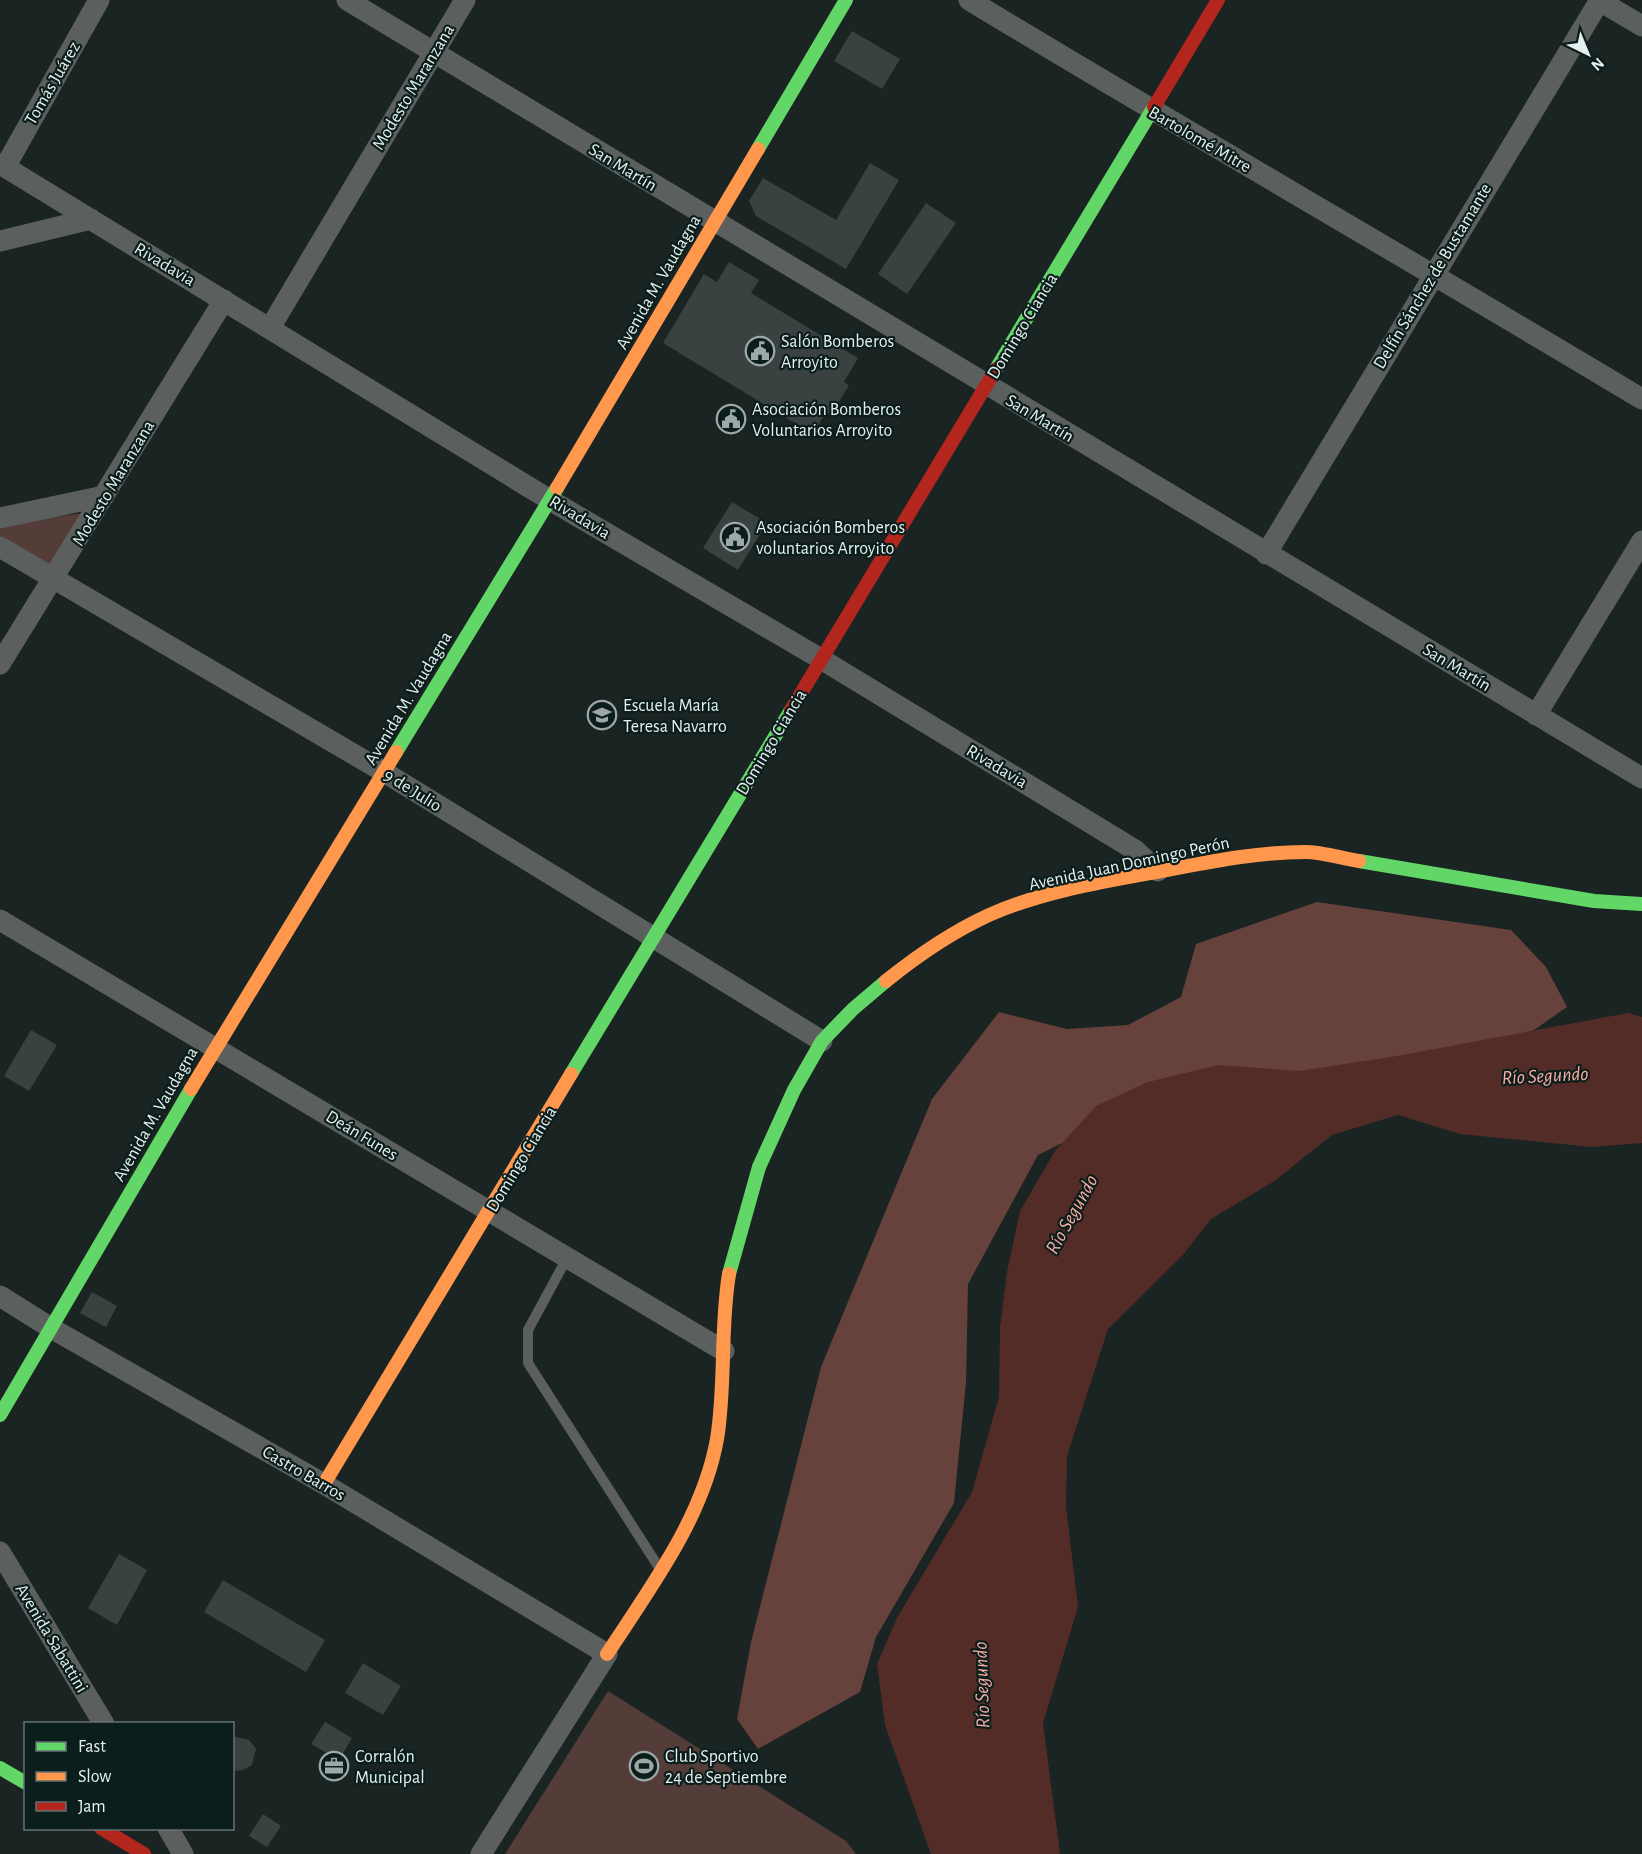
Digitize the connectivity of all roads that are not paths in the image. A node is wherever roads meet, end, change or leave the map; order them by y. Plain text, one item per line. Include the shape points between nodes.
1 (99, 0) edge
2 (346, 0) edge
3 (465, 0) edge
4 (846, 0) edge
5 (969, 0) edge
6 (1218, 0) edge
7 (1599, 0) edge
8 (1642, 26) edge
9 (433, 52) junction
10 (1151, 111) junction
11 (2, 166) edge
12 (91, 219) junction
13 (714, 222) junction
14 (0, 241) edge
15 (1434, 274) junction
16 (224, 300) junction
17 (270, 328) junction
18 (986, 386) junction
19 (1642, 399) edge
20 (104, 496) junction
21 (550, 500) junction
22 (0, 518) edge
23 (1642, 541) edge
24 (0, 546) edge
25 (1266, 554) junction
26 (54, 578) junction
27 (821, 659) junction
28 (0, 664) edge
29 (1536, 715) junction
30 (384, 772) junction
31 (1642, 778) edge
32 (1158, 871) junction
33 (1642, 904) edge
34 (0, 920) edge
35 (654, 938) junction
36 (822, 1041) junction
37 (215, 1048) junction
38 (490, 1212) junction
39 (567, 1258) junction
40 (0, 1296) edge
41 (51, 1328) junction
42 (723, 1351) junction
43 (0, 1415) edge
44 (324, 1484) junction
45 (0, 1552) edge
46 (660, 1570) junction
47 (607, 1654) junction
48 (103, 1722) edge
49 (0, 1768) edge
50 (24, 1782) edge
51 (169, 1830) edge
52 (107, 1840) edge
53 (144, 1854) edge
54 (183, 1854) edge
55 (481, 1854) edge

1 - 11 street, Tomás Juárez
2 - 9 street, San Martín
3 - 9 street, Modesto Maranzana
4 - 13 main road, Avenida M. Vaudagna
5 - 10 street, Bartolomé Mitre
6 - 10 main road, Domingo Ciancia
7 - 8 street
7 - 15 street, Delfín Sánchez de Bustamante
9 - 13 street, San Martín
9 - 17 street, Modesto Maranzana
10 - 15 street, Bartolomé Mitre
10 - 18 main road, Domingo Ciancia
11 - 12 street, Rivadavia
12 - 14 street
12 - 16 street, Rivadavia
13 - 18 street, San Martín
13 - 21 main road, Avenida M. Vaudagna
15 - 19 street, Bartolomé Mitre
15 - 25 street, Delfín Sánchez de Bustamante
16 - 17 street, Rivadavia
16 - 20 street, Modesto Maranzana
17 - 21 street, Rivadavia
18 - 25 street, San Martín
18 - 27 main road, Domingo Ciancia
20 - 22 street
20 - 26 street, Modesto Maranzana
21 - 27 street, Rivadavia
21 - 30 main road, Avenida M. Vaudagna
23 - 29 street
24 - 26 street, 9 de Julio
25 - 29 street, San Martín
26 - 28 street, Modesto Maranzana
26 - 30 street, 9 de Julio
27 - 32 street, Rivadavia via 1135,850
27 - 35 main road, Domingo Ciancia
29 - 31 street, San Martín
30 - 35 street, 9 de Julio
30 - 37 main road, Avenida M. Vaudagna
32 - 33 main road, Avenida Juan Domingo Perón via 1264,854 1307,852 1594,901
32 - 36 main road, Avenida Juan Domingo Perón via 1063,891 972,923 873,992
34 - 37 street, Deán Funes
35 - 36 street, 9 de Julio
35 - 38 main road, Domingo Ciancia
36 - 42 main road, Avenida Juan Domingo Perón via 788,1099 763,1155 740,1225 727,1286
37 - 38 street, Deán Funes
37 - 41 main road, Avenida M. Vaudagna
38 - 39 street, Deán Funes
38 - 44 main road, Domingo Ciancia
39 - 42 street, Deán Funes
39 - 46 lane via 528,1330 528,1363
40 - 41 street, Castro Barros
41 - 43 main road, Avenida M. Vaudagna
41 - 44 street, Castro Barros
42 - 46 main road, Avenida Juan Domingo Perón via 716,1444 692,1510
44 - 47 street, Castro Barros
45 - 48 street, Avenida Sabattini
46 - 47 main road, Avenida Juan Domingo Perón
47 - 55 street
49 - 50 main road
51 - 54 street
52 - 53 main road

